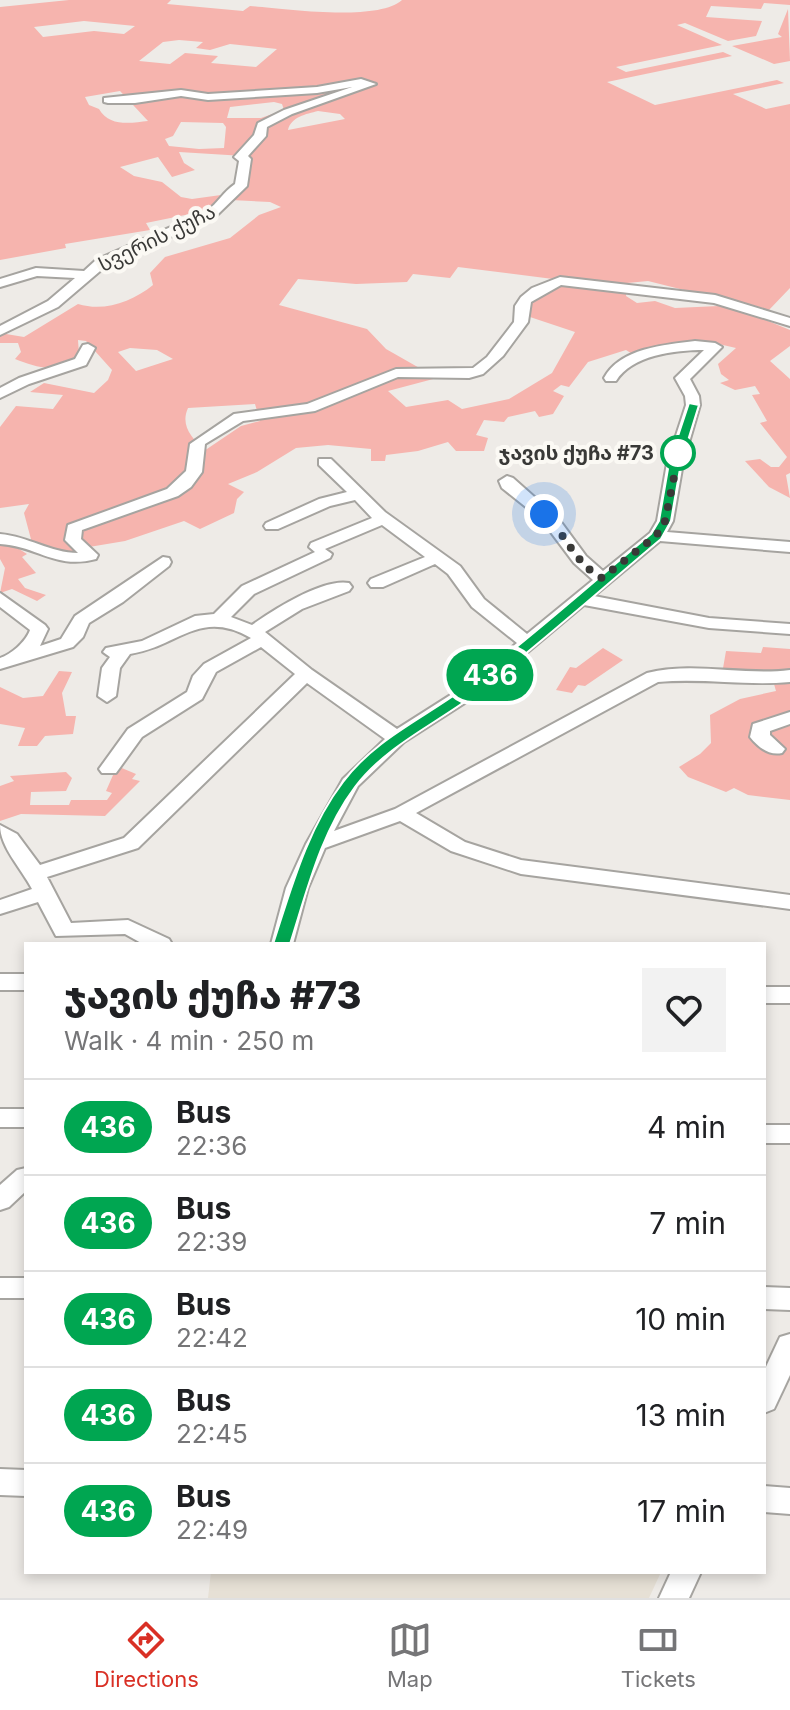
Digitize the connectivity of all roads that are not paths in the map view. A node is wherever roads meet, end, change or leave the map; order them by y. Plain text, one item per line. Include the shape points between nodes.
1 (108, 100) dead end
2 (86, 275) junction
3 (0, 283) edge
4 (790, 322) edge
5 (0, 331) edge
6 (88, 348) dead end
7 (611, 378) dead end
8 (0, 394) edge
9 (325, 462) dead end
10 (507, 481) dead end
11 (357, 495) junction
12 (384, 519) junction
13 (272, 526) dead end
14 (656, 536) junction
15 (0, 539) edge
16 (790, 547) edge
17 (438, 557) junction
18 (163, 562) dead end
19 (602, 578) junction
20 (377, 583) dead end
21 (343, 587) dead end
22 (0, 598) edge
23 (582, 599) junction
24 (219, 619) junction
25 (790, 629) edge
26 (258, 636) junction
27 (528, 643) junction
28 (0, 664) edge
29 (306, 674) junction
30 (790, 676) edge
31 (107, 696) dead end
32 (790, 718) edge
33 (397, 738) junction
34 (775, 749) dead end
35 (109, 769) dead end
36 (402, 813) junction
37 (0, 831) edge
38 (316, 844) junction
39 (38, 883) junction
40 (790, 902) edge
41 (0, 907) edge
42 (157, 942) edge
43 (283, 942) edge
44 (0, 982) edge
45 (24, 982) edge
46 (766, 995) edge
47 (790, 995) edge
48 (0, 1118) edge
49 (24, 1118) edge
50 (766, 1134) edge
51 (790, 1134) edge
52 (24, 1179) edge
53 (0, 1200) edge
54 (0, 1288) edge
55 (24, 1288) edge
56 (766, 1298) edge
57 (790, 1299) edge
58 (790, 1345) edge
59 (766, 1397) edge
60 (0, 1482) edge
61 (24, 1483) edge
62 (766, 1499) edge
63 (790, 1501) edge
64 (685, 1574) edge
65 (674, 1598) edge

1 - 2 street, სვერის ქუჩა via 371,83 262,125 257,140 240,157 245,159 241,186 224,204
2 - 3 street via 36,272
2 - 5 street, სვერის ქუჩა via 53,304
4 - 15 street via 710,298 560,281 521,302 521,322 492,363 480,371 396,373 310,408 239,417 200,441 192,477 172,492 74,528 73,540 89,551 86,557 70,559
6 - 8 street via 81,362
7 - 14 street via 617,367 642,356 715,347 682,378 693,405 665,521
9 - 11 street
10 - 19 street via 553,522 590,572
11 - 12 street
11 - 13 street via 325,502
12 - 17 street
12 - 24 street via 357,528 248,590
14 - 16 street
14 - 19 street
17 - 20 street
17 - 27 street via 478,603
18 - 28 street via 81,620 67,643
19 - 23 street
21 - 26 street via 280,613
22 - 28 street via 39,629 39,635
23 - 25 street via 709,623
23 - 27 street
24 - 26 street
24 - 31 street via 201,620 147,646 118,652
26 - 29 street
26 - 35 street via 210,668 195,695 135,733
27 - 33 street via 467,693
29 - 33 street
29 - 39 street via 131,843
30 - 36 street via 654,677
32 - 34 street via 760,728 760,737
33 - 38 street via 350,783
36 - 38 street
36 - 40 street via 440,840 521,867
37 - 39 street
38 - 43 street
39 - 41 street
39 - 42 street via 64,931 128,927
44 - 45 street
46 - 47 street
48 - 49 street
50 - 51 street
52 - 53 street
54 - 55 street
56 - 57 street
58 - 59 street
60 - 61 street
62 - 63 street
64 - 65 street

